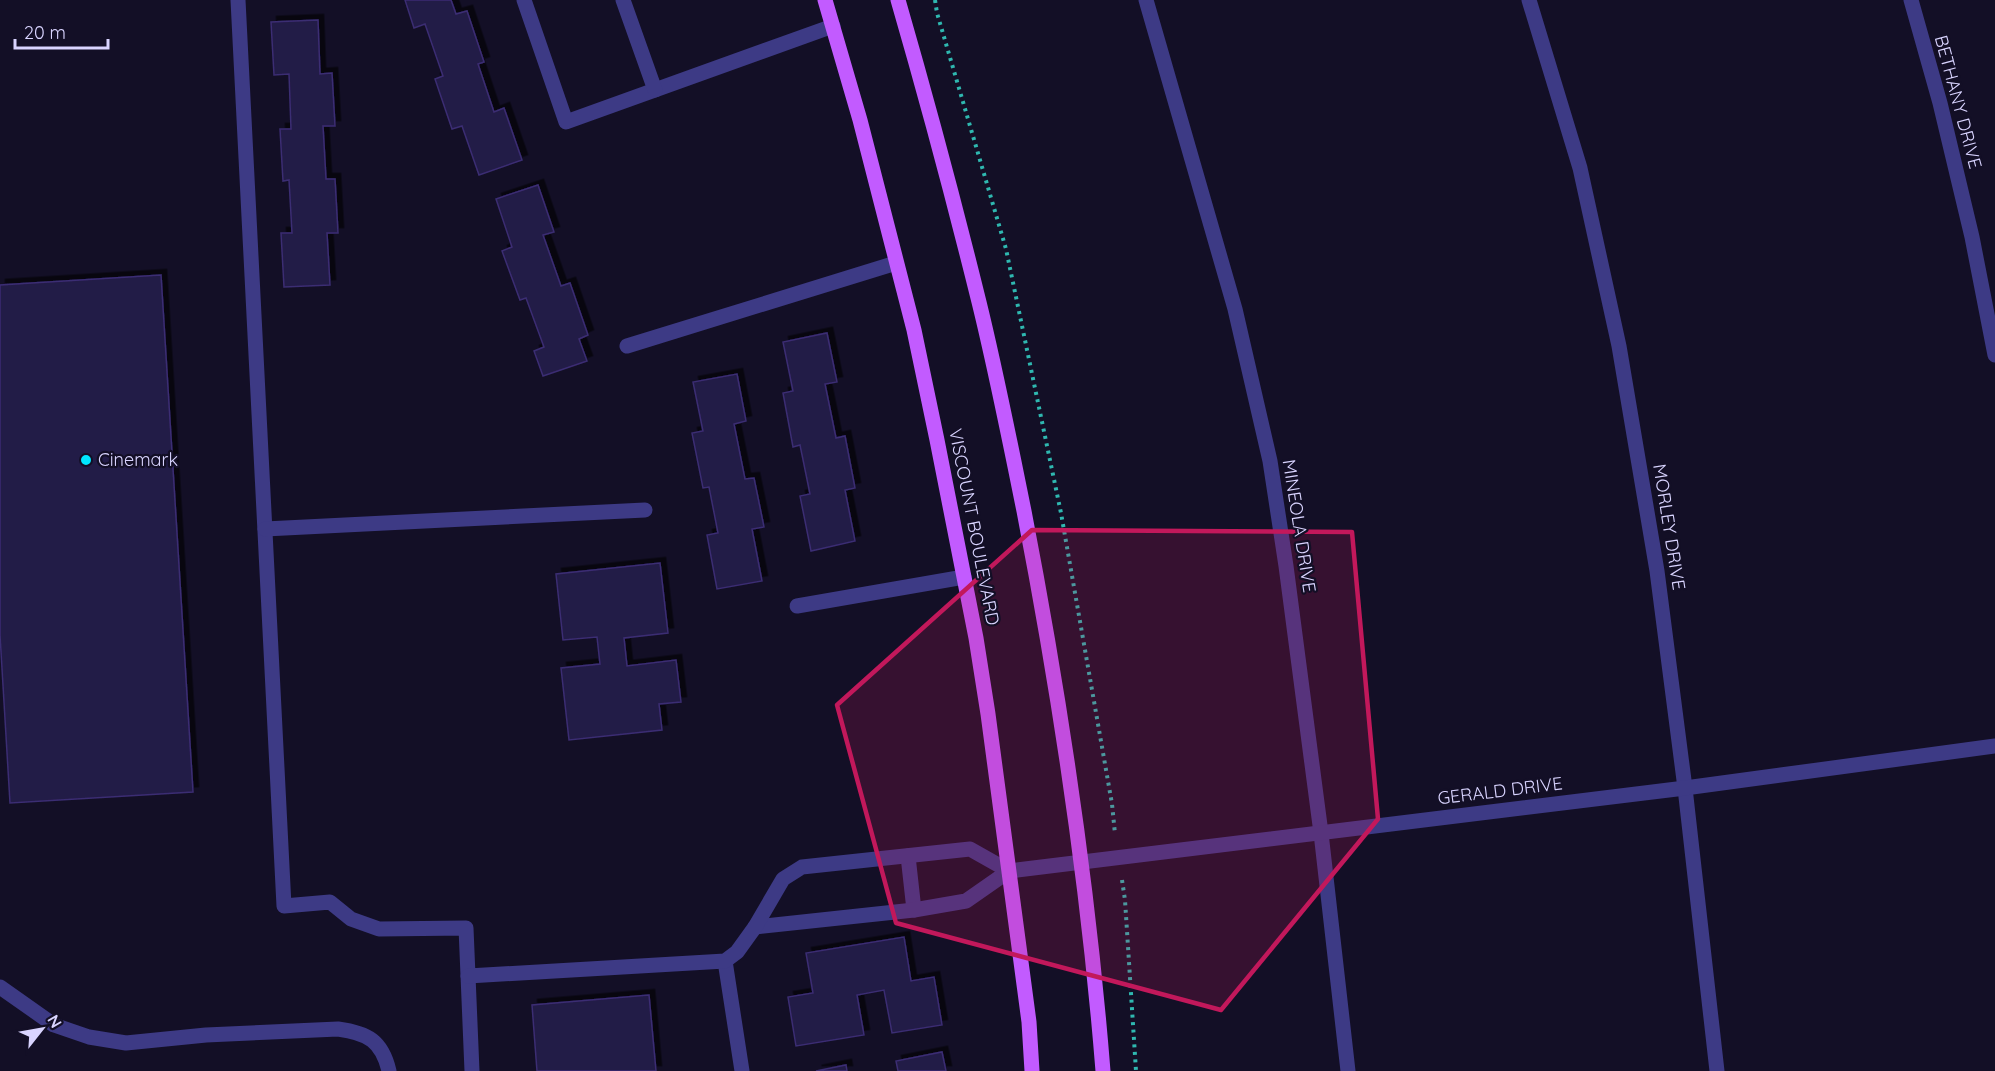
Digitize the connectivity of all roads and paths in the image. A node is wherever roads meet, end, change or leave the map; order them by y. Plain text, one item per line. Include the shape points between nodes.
1 (238, 0) edge
2 (524, 0) edge
3 (623, 0) edge
4 (825, 0) edge
5 (898, 0) edge
6 (935, 0) edge
7 (1146, 0) edge
8 (1529, 0) edge
9 (1911, 0) edge
10 (833, 27) junction
11 (655, 90) junction
12 (897, 262) junction
13 (627, 346) dead end
14 (1995, 355) edge
15 (645, 510) dead end
16 (265, 529) junction
17 (964, 577) junction
18 (797, 606) dead end
19 (1995, 746) edge
20 (1685, 788) junction
21 (1320, 833) junction
22 (908, 856) junction
23 (1118, 859) junction
24 (1082, 864) junction
25 (1009, 871) junction
26 (914, 910) junction
27 (755, 927) junction
28 (725, 961) junction
29 (468, 976) junction
30 (0, 987) edge
31 (389, 1071) edge
32 (472, 1071) edge
33 (742, 1071) edge
34 (1032, 1071) edge
35 (1102, 1071) edge
36 (1136, 1071) edge
37 (1348, 1071) edge
38 (1718, 1071) edge

1 - 16 street
2 - 11 street via 566,122
3 - 11 street
4 - 10 main road, VISCOUNT BOULEVARD
5 - 24 main road via 937,135 1007,428 1043,609
6 - 23 path via 1006,249 1061,513 1112,804
7 - 21 street, MINEOLA DRIVE via 1235,309 1270,461
8 - 20 street, MORLEY DRIVE via 1580,168 1619,346 1657,571
9 - 14 street, BETHANY DRIVE via 1946,125
10 - 11 street
10 - 12 main road, VISCOUNT BOULEVARD
12 - 13 street
12 - 17 main road, VISCOUNT BOULEVARD
15 - 16 street
16 - 29 street via 284,906 330,902 351,919 379,929 466,928
17 - 18 street
17 - 25 main road, VISCOUNT BOULEVARD
19 - 20 street, GERALD DRIVE
20 - 21 street, GERALD DRIVE
20 - 38 street, MORLEY DRIVE
21 - 23 street, GERALD DRIVE
21 - 37 street, MINEOLA DRIVE
22 - 25 street via 970,849
22 - 26 street
22 - 27 street via 802,867 783,879
23 - 24 street, GERALD DRIVE
23 - 36 path via 1125,900
24 - 25 street, GERALD DRIVE
24 - 35 main road
25 - 26 street via 966,902
25 - 34 main road, VISCOUNT BOULEVARD
26 - 27 street
27 - 28 street via 737,952
28 - 29 street
28 - 33 street
29 - 32 street
30 - 31 street via 54,1025 89,1037 126,1043 206,1035 358,1032 385,1053

